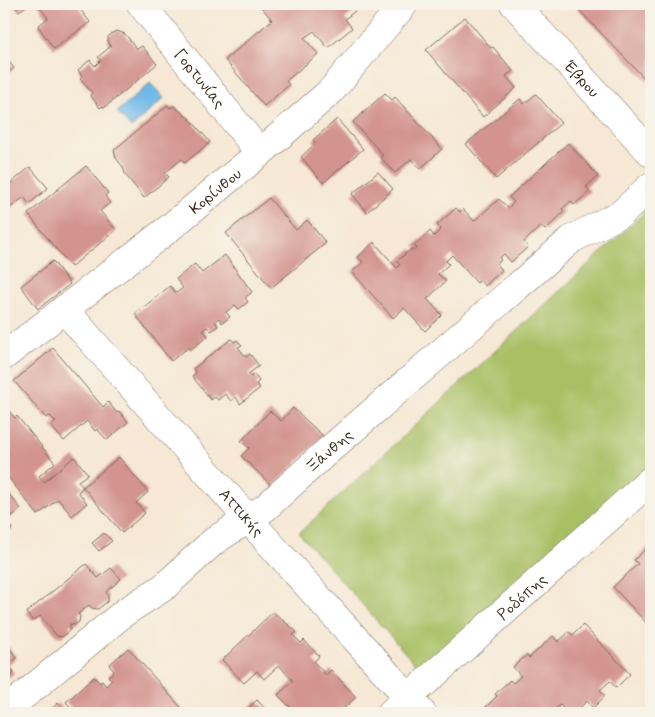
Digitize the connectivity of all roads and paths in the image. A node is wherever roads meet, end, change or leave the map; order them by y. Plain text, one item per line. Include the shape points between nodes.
1 (141, 4) edge
2 (404, 4) edge
3 (514, 4) edge
4 (260, 153) junction
5 (651, 154) edge
6 (651, 186) edge
7 (64, 309) junction
8 (4, 356) edge
9 (651, 480) edge
10 (248, 519) junction
11 (407, 708) edge
12 (4, 712) edge

1 - 4 street, Γορτυνίας
2 - 4 street, Κορίνθου via 330,91
3 - 5 street, Έβρου
4 - 7 street, Κορίνθου
6 - 10 street, Ξάνθης via 622,214 572,239 265,508
7 - 8 street, Κορίνθου
7 - 10 street, Αττικής
9 - 11 street, Ροδόπης
10 - 11 street, Αττικής
10 - 12 street, Ξάνθης via 214,541 164,587 125,612

